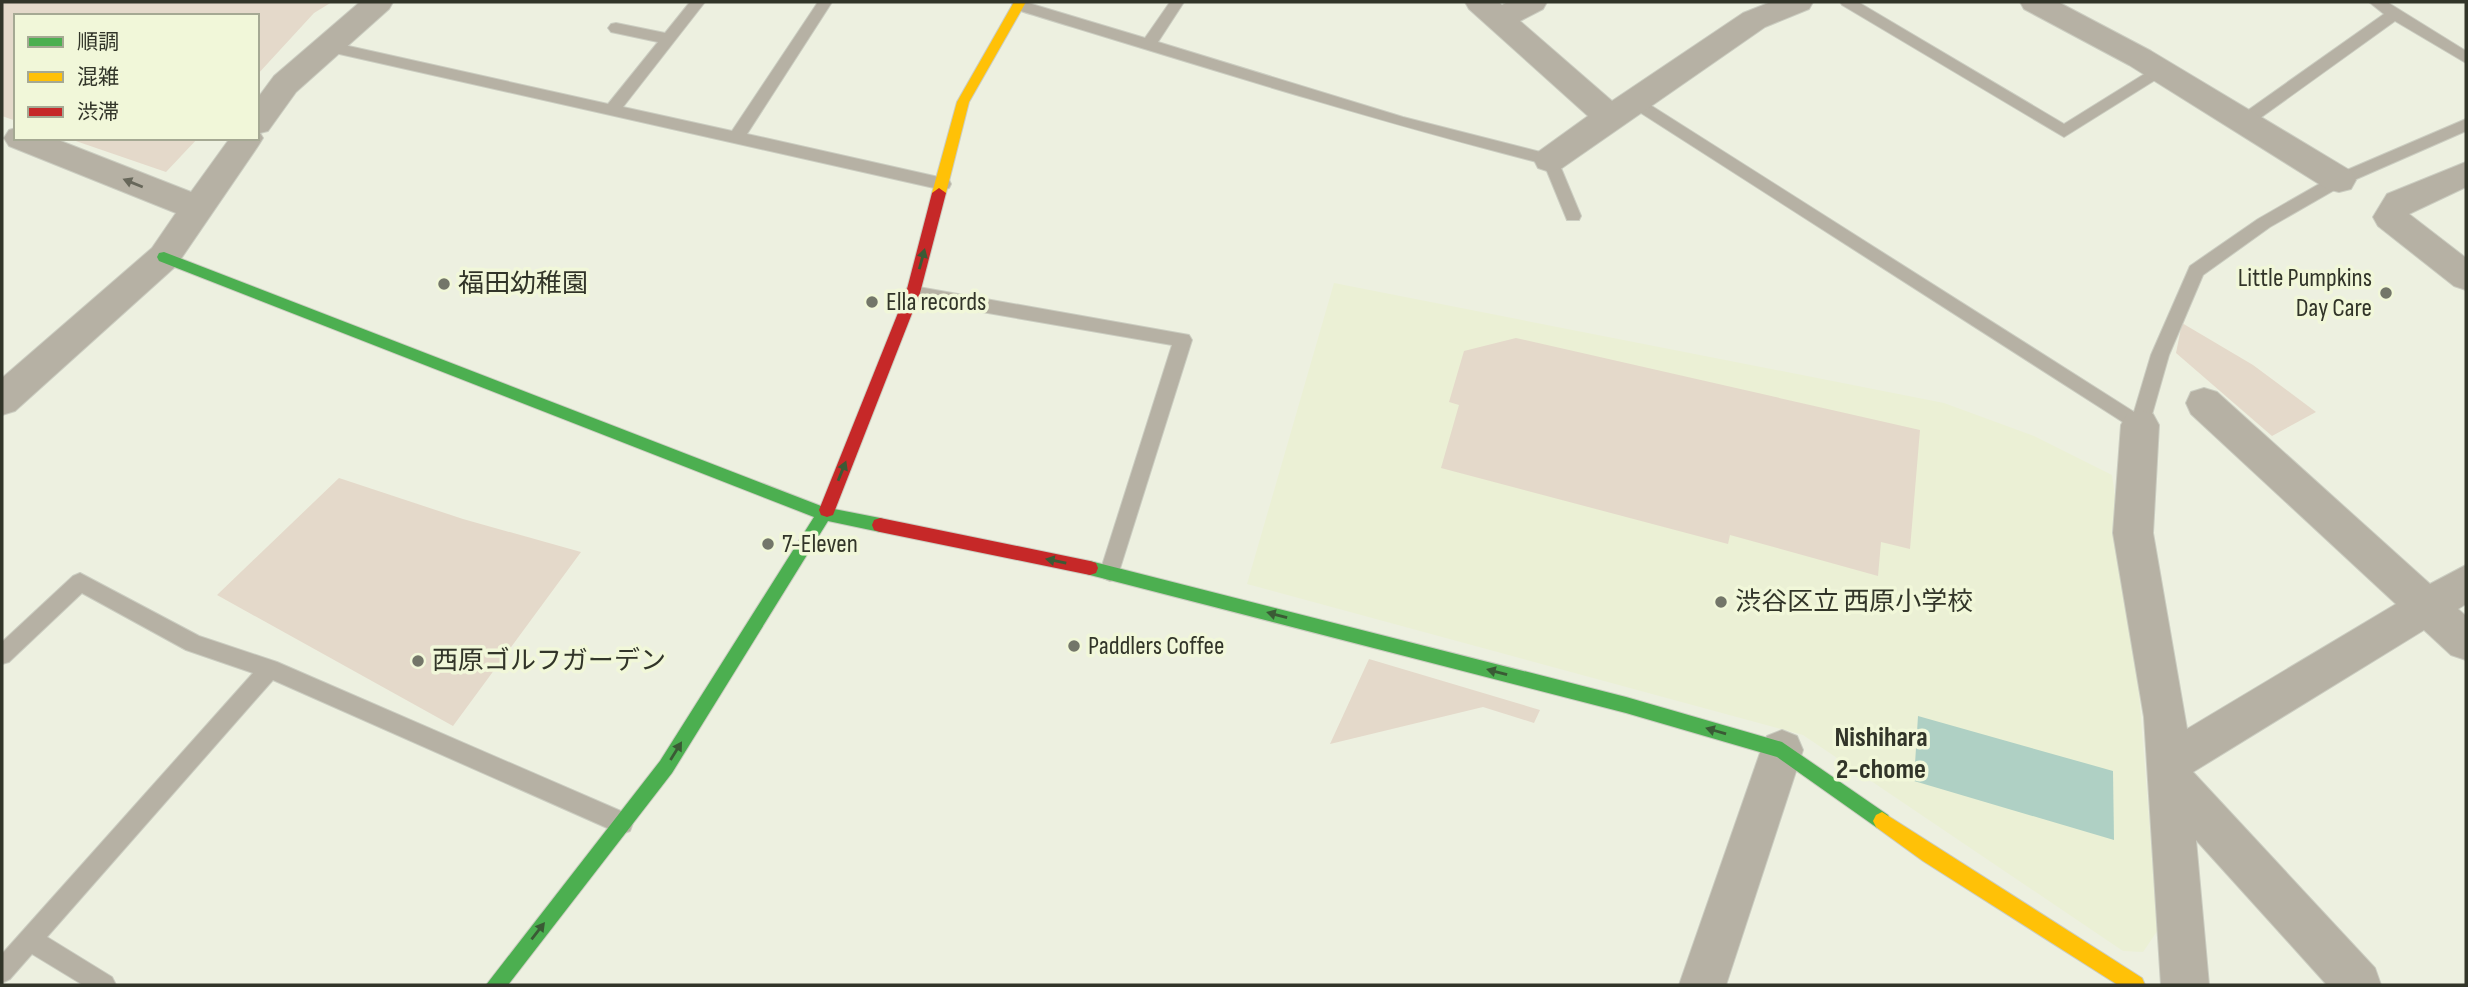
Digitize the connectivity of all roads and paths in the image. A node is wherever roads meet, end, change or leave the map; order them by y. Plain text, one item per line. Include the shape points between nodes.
1 (378, 2) edge
2 (698, 2) edge
3 (825, 2) edge
4 (1177, 2) edge
5 (1532, 2) edge
6 (1798, 2) edge
7 (1847, 2) edge
8 (2035, 2) edge
9 (2376, 2) edge
10 (1019, 3) edge
11 (1490, 10) edge
12 (1743, 11) edge
13 (2395, 13) junction
14 (616, 27) dead end
15 (668, 39) junction
16 (1148, 45) junction
17 (326, 46) junction
18 (2466, 58) edge
19 (2160, 72) junction
20 (1623, 109) junction
21 (612, 110) junction
22 (259, 120) edge
23 (2243, 122) junction
24 (2466, 125) edge
25 (736, 138) junction
26 (26, 140) edge
27 (246, 140) edge
28 (1550, 160) junction
29 (2466, 174) edge
30 (2339, 180) junction
31 (943, 184) junction
32 (197, 208) junction
33 (1573, 216) dead end
34 (164, 257) junction
35 (2466, 277) edge
36 (913, 293) junction
37 (2, 400) edge
38 (2204, 403) dead end
39 (2140, 425) junction
40 (824, 514) junction
41 (1110, 572) junction
42 (2466, 583) edge
43 (2427, 605) junction
44 (2466, 642) edge
45 (2, 655) edge
46 (270, 669) junction
47 (1782, 750) junction
48 (2170, 771) junction
49 (622, 823) junction
50 (29, 939) junction
51 (2, 971) edge
52 (104, 985) edge
53 (496, 985) edge
54 (1702, 985) edge
55 (2135, 985) edge
56 (2185, 985) edge
57 (2358, 985) edge

1 - 17 street
2 - 15 lane
3 - 25 lane
4 - 16 lane
5 - 11 street
6 - 12 street
7 - 19 lane via 2063,131
8 - 19 street
9 - 13 lane
10 - 16 lane
10 - 31 street via 963,103
11 - 20 street
12 - 20 street
13 - 18 lane
13 - 23 lane
14 - 15 lane
15 - 21 lane
16 - 28 lane via 1402,122
17 - 21 lane
17 - 22 street via 285,84
19 - 23 street
20 - 28 street
20 - 39 lane
21 - 25 lane
23 - 30 street
24 - 30 lane
25 - 31 lane
32 -> 26 street
27 - 32 street
28 - 33 lane
29 - 35 street via 2399,203 2390,217
30 - 39 lane via 2264,223 2196,271 2160,355
36 -> 31 street
32 - 34 street
34 - 37 street
34 - 40 street
40 -> 36 street
36 - 41 lane via 1183,340
38 - 43 street
39 - 48 street via 2133,533
41 -> 40 street
49 -> 40 street via 666,767
47 -> 41 street via 1626,705
42 - 43 street
43 - 44 street
43 - 48 street
45 - 46 lane via 80,582 193,643
46 - 49 lane
46 - 50 lane
47 - 54 street
47 - 55 street via 1929,855
48 - 56 street
48 - 57 street
53 -> 49 street
50 - 51 lane
50 - 52 lane

